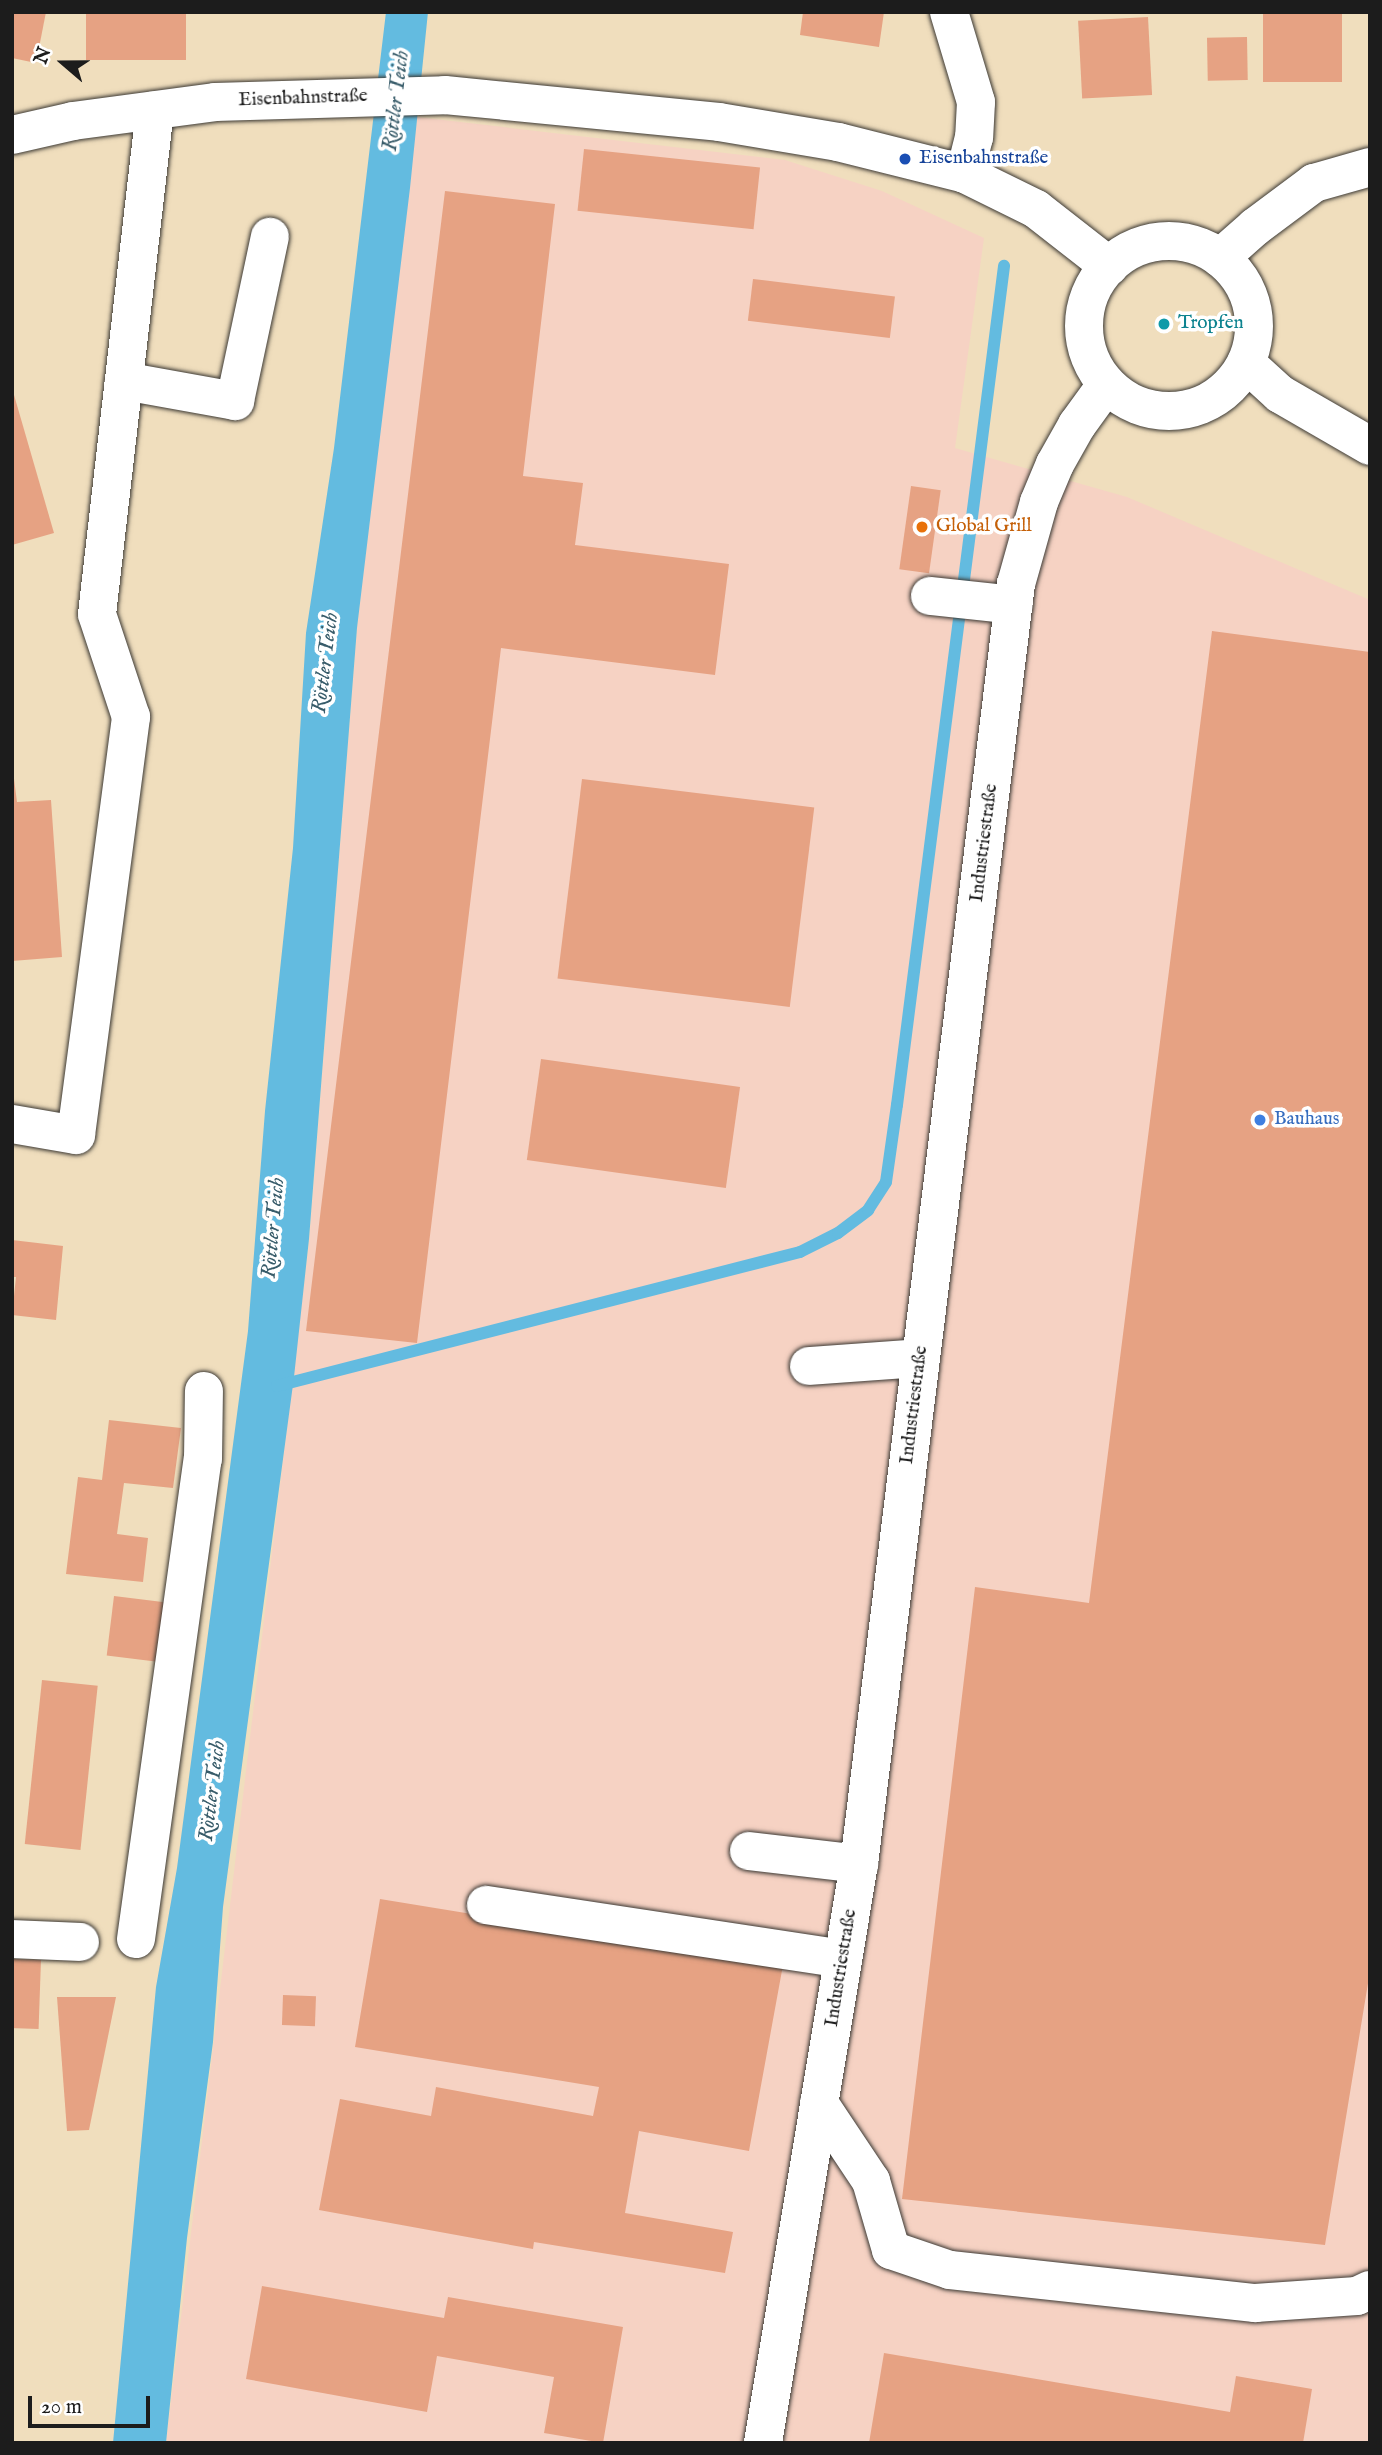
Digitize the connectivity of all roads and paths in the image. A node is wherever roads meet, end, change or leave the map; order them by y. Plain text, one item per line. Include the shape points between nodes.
1 (949, 12) edge
2 (155, 110) junction
3 (12, 135) edge
4 (1370, 167) edge
5 (965, 174) junction
6 (270, 237) dead end
7 (1220, 258) junction
8 (1109, 265) junction
9 (1246, 363) junction
10 (124, 381) junction
11 (1106, 385) junction
12 (1370, 446) edge
13 (930, 597) dead end
14 (996, 603) junction
15 (12, 1124) edge
16 (921, 1357) junction
17 (809, 1366) dead end
18 (204, 1391) dead end
19 (749, 1851) dead end
20 (859, 1864) junction
21 (486, 1906) dead end
22 (12, 1939) edge
23 (136, 1939) dead end
24 (80, 1942) dead end
25 (843, 1959) junction
26 (819, 2103) junction
27 (1370, 2290) edge
28 (763, 2443) edge

1 - 5 street via 976,102
2 - 3 street, Eisenbahnstraße
2 - 5 street, Eisenbahnstraße via 215,102 445,95 719,122 838,142
2 - 10 street
4 - 7 street via 1314,183
5 - 8 street, Eisenbahnstraße via 1036,209
6 - 10 street via 235,401
7 - 8 street via 1193,244 1163,241 1133,248
7 - 9 street via 1240,279 1251,306 1253,335
8 - 11 street via 1090,293 1083,324 1089,357
9 - 11 street via 1230,386 1208,402 1181,411 1141,406
9 - 12 street via 1280,394
10 - 15 street via 97,614 131,717 76,1135
11 - 14 street, Industriestraße via 1077,425 1039,502 1020,565
13 - 14 street
14 - 16 street, Industriestraße
16 - 17 street
16 - 20 street, Industriestraße
18 - 23 street via 204,1459
19 - 20 street
20 - 25 street, Industriestraße
21 - 25 street
22 - 24 street
25 - 26 street, Industriestraße
26 - 27 street via 871,2181 891,2250 950,2270 1255,2303 1357,2297
26 - 28 street, Industriestraße

